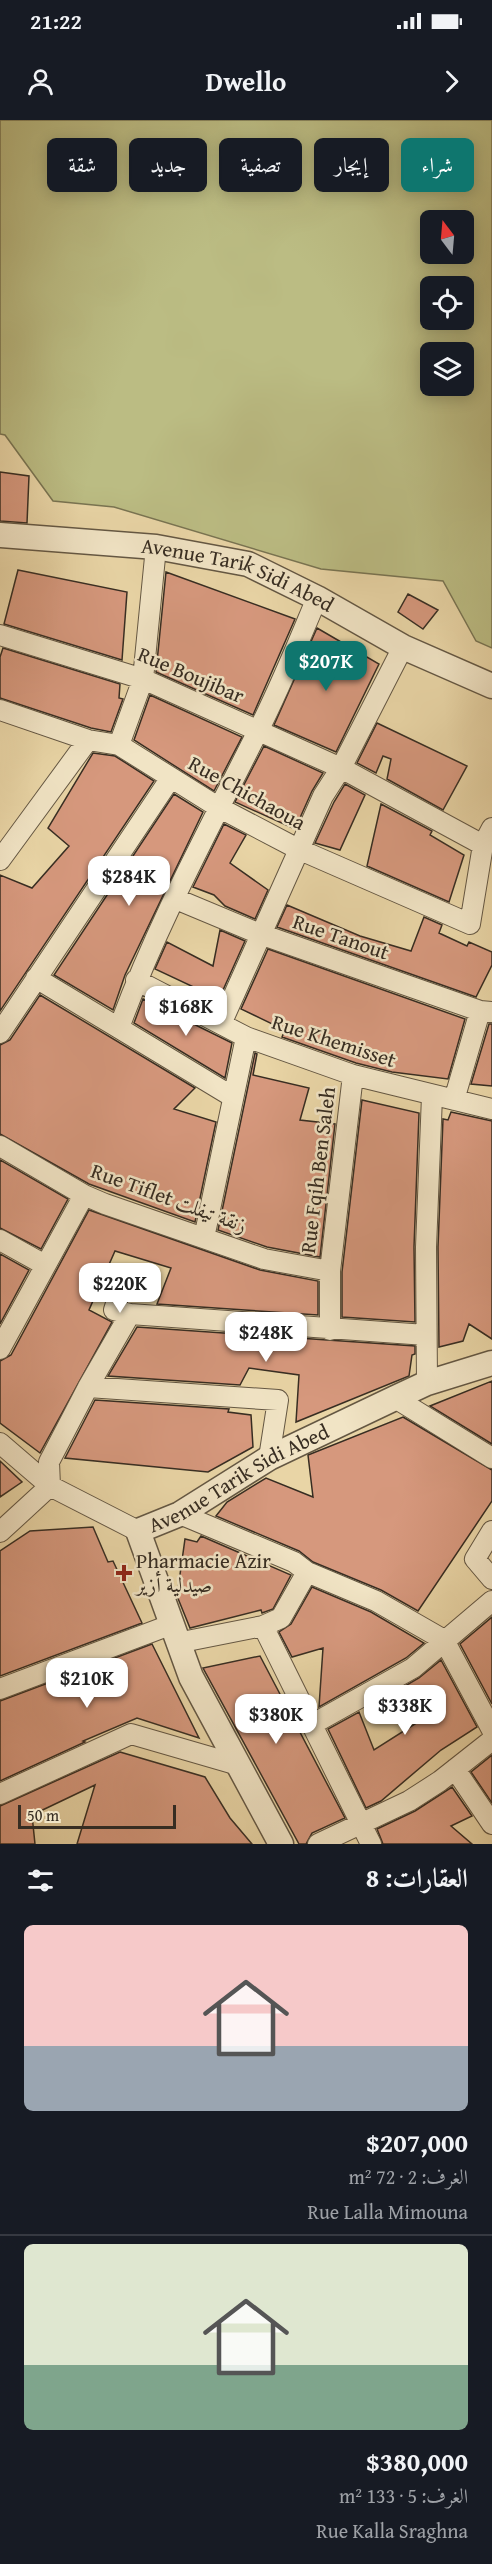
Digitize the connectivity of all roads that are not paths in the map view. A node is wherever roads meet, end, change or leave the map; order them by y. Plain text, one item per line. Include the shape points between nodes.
1 (0, 535) edge
2 (156, 547) junction
3 (317, 598) junction
4 (0, 635) edge
5 (403, 647) junction
6 (143, 679) junction
7 (492, 686) edge
8 (0, 710) edge
9 (259, 730) junction
10 (88, 740) junction
11 (119, 745) junction
12 (341, 768) junction
13 (170, 779) junction
14 (218, 807) junction
15 (492, 828) edge
16 (483, 845) junction
17 (298, 849) junction
18 (0, 860) edge
19 (176, 899) junction
20 (260, 934) junction
21 (36, 978) junction
22 (136, 980) junction
23 (486, 1012) edge
24 (221, 1024) junction
25 (119, 1028) junction
26 (0, 1033) edge
27 (246, 1037) junction
28 (353, 1075) junction
29 (432, 1096) junction
30 (233, 1097) junction
31 (454, 1100) junction
32 (492, 1109) edge
33 (0, 1146) edge
34 (84, 1195) junction
35 (204, 1238) junction
36 (0, 1240) edge
37 (45, 1266) junction
38 (330, 1271) junction
39 (125, 1276) dead end
40 (130, 1314) junction
41 (330, 1330) junction
42 (426, 1335) junction
43 (0, 1349) edge
44 (492, 1363) edge
45 (427, 1383) junction
46 (88, 1387) junction
47 (395, 1398) junction
48 (0, 1443) edge
49 (269, 1458) junction
50 (492, 1458) edge
51 (50, 1486) junction
52 (180, 1514) junction
53 (492, 1531) edge
54 (0, 1532) edge
55 (138, 1532) junction
56 (307, 1572) junction
57 (492, 1580) edge
58 (492, 1601) edge
59 (263, 1626) junction
60 (174, 1634) junction
61 (444, 1640) junction
62 (0, 1689) edge
63 (311, 1725) junction
64 (492, 1730) edge
65 (492, 1740) edge
66 (238, 1765) junction
67 (455, 1769) junction
68 (0, 1794) edge
69 (492, 1824) edge
70 (362, 1825) junction
71 (281, 1844) edge
72 (318, 1844) edge
73 (371, 1844) edge

1 - 2 street, Avenue Tarik Sidi Abed
2 - 3 street, Avenue Tarik Sidi Abed via 248,564
2 - 6 street
3 - 5 street, Avenue Tarik Sidi Abed
3 - 9 street
4 - 6 street, Rue Boujibar
5 - 7 street, Avenue Tarik Sidi Abed
5 - 12 street
6 - 9 street, Rue Boujibar
6 - 11 street
8 - 10 street, Rue Chichaoua
9 - 12 street, Rue Boujibar
9 - 14 street
10 - 11 street, Rue Chichaoua
10 - 18 street
11 - 13 street, Rue Chichaoua
12 - 16 street, Rue Boujibar
12 - 17 street
13 - 14 street, Rue Chichaoua
13 - 21 street
14 - 17 street, Rue Chichaoua
14 - 19 street
15 - 16 street
16 - 17 street, Rue Chichaoua via 470,924
17 - 20 street
19 - 20 street, Rue Tanout
19 - 22 street
20 - 23 street, Rue Tanout
20 - 24 street
21 - 25 street
21 - 26 street
22 - 24 street, Rue Khemisset
22 - 25 street
23 - 31 street
24 - 27 street, Rue Khemisset
25 - 30 street
27 - 28 street, Rue Khemisset
27 - 30 street
28 - 29 street, Rue Khemisset
28 - 38 street, Rue Fqih Ben Saleh
29 - 31 street, Rue Khemisset
29 - 42 street
30 - 35 street
31 - 32 street, Rue Khemisset
33 - 34 street, Rue Tiflet زنقة تيفلت
34 - 35 street, Rue Tiflet زنقة تيفلت
34 - 37 street
35 - 38 street, Rue Tiflet زنقة تيفلت via 264,1259
36 - 37 street
37 - 43 street
38 - 41 street, Rue Fqih Ben Saleh
39 - 40 street via 114,1310
40 - 41 street
40 - 46 street
41 - 42 street
42 - 45 street
44 - 45 street, Avenue Tarik Sidi Abed
45 - 47 street, Avenue Tarik Sidi Abed
46 - 49 street via 278,1400
46 - 51 street via 49,1462
47 - 49 street, Avenue Tarik Sidi Abed
47 - 50 street
48 - 51 street
49 - 52 street, Avenue Tarik Sidi Abed
51 - 54 street
51 - 55 street
52 - 55 street, Avenue Tarik Sidi Abed
52 - 56 street via 294,1562
53 - 57 street via 475,1559
55 - 60 street, Avenue Tarik Sidi Abed
56 - 59 street via 281,1618
56 - 61 street via 376,1601
58 - 61 street
59 - 60 street
59 - 63 street
60 - 62 street
60 - 66 street, Avenue Tarik Sidi Abed via 191,1677
61 - 63 street via 413,1668
61 - 64 street
63 - 70 street
65 - 67 street
66 - 68 street via 132,1734
66 - 71 street, Avenue Tarik Sidi Abed
67 - 69 street
67 - 70 street via 409,1801
70 - 72 street
70 - 73 street

